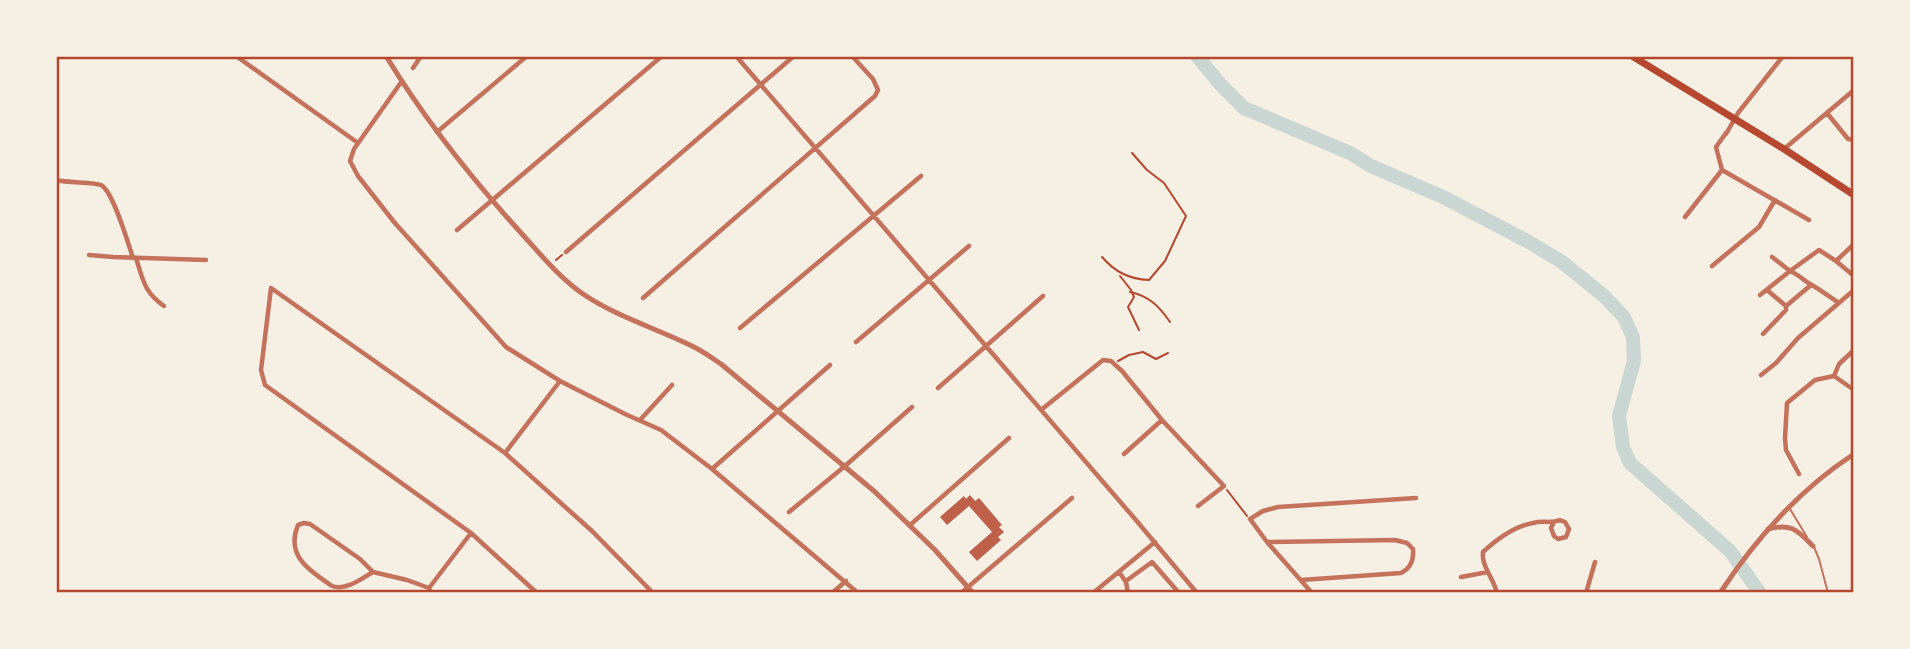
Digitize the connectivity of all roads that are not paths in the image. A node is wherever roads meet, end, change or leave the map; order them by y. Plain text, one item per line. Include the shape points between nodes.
1 (236, 56) edge
2 (386, 56) edge
3 (421, 56) edge
4 (527, 56) edge
5 (662, 56) edge
6 (736, 56) edge
7 (794, 56) edge
8 (852, 56) edge
9 (1632, 56) edge
10 (1783, 56) edge
11 (412, 68) dead end
12 (402, 81) junction
13 (760, 84) junction
14 (1854, 90) edge
15 (1827, 113) junction
16 (1734, 119) junction
17 (437, 132) junction
18 (1854, 140) edge
19 (358, 143) junction
20 (817, 149) junction
21 (1784, 149) junction
22 (1722, 170) junction
23 (921, 176) dead end
24 (56, 180) edge
25 (1854, 195) edge
26 (1775, 200) junction
27 (492, 201) junction
28 (874, 215) junction
29 (1685, 218) dead end
30 (1808, 220) dead end
31 (457, 230) dead end
32 (1854, 244) edge
33 (968, 246) dead end
34 (566, 252) road end
35 (89, 255) dead end
36 (1772, 257) dead end
37 (134, 258) junction
38 (206, 260) dead end
39 (1836, 261) junction
40 (1712, 266) dead end
41 (1790, 271) junction
42 (1854, 276) edge
43 (929, 280) junction
44 (1811, 285) junction
45 (1767, 290) junction
46 (1854, 290) edge
47 (1760, 295) dead end
48 (1043, 296) dead end
49 (643, 298) dead end
50 (1839, 303) junction
51 (164, 306) dead end
52 (1787, 311) junction
53 (740, 328) dead end
54 (1763, 334) dead end
55 (856, 342) dead end
56 (986, 346) junction
57 (1854, 350) edge
58 (830, 365) dead end
59 (1761, 375) dead end
60 (1834, 376) junction
61 (560, 381) junction
62 (672, 385) dead end
63 (938, 388) dead end
64 (1854, 390) edge
65 (912, 407) dead end
66 (778, 410) junction
67 (1041, 410) junction
68 (640, 420) junction
69 (1162, 420) junction
70 (1009, 438) dead end
71 (505, 453) junction
72 (1124, 454) dead end
73 (1854, 454) edge
74 (845, 466) junction
75 (712, 469) junction
76 (1799, 474) dead end
77 (1072, 498) dead end
78 (1416, 498) dead end
79 (1198, 506) dead end
80 (1790, 508) junction
81 (789, 512) dead end
82 (1553, 524) junction
83 (910, 525) junction
84 (1768, 529) junction
85 (471, 533) junction
86 (1155, 542) junction
87 (1267, 542) junction
88 (1813, 547) junction
89 (1595, 562) dead end
90 (373, 572) junction
91 (1119, 572) junction
92 (1488, 572) junction
93 (1461, 577) dead end
94 (1301, 580) junction
95 (846, 581) junction
96 (1126, 581) junction
97 (968, 587) junction
98 (430, 591) edge
99 (537, 593) edge
100 (653, 593) edge
101 (832, 593) edge
102 (858, 593) edge
103 (961, 593) edge
104 (973, 593) edge
105 (1093, 593) edge
106 (1128, 593) edge
107 (1179, 593) edge
108 (1197, 593) edge
109 (1312, 593) edge
110 (1497, 593) edge
111 (1586, 593) edge
112 (1720, 593) edge
113 (1828, 593) edge

1 - 19 street
2 - 12 street
3 - 11 street
4 - 17 street
5 - 27 street
6 - 13 street
7 - 13 street
8 - 20 street via 873,79 877,94
9 - 16 main road
10 - 16 street
12 - 17 street
12 - 19 street
13 - 20 street
13 - 34 street
14 - 15 street
15 - 18 street via 1848,139
15 - 21 street
16 - 21 main road
16 - 22 street via 1716,150
17 - 27 street
19 - 61 street via 349,161 394,222 500,340
20 - 28 street
20 - 49 street
21 - 25 main road
22 - 26 street
22 - 29 street
23 - 28 street
24 - 37 street via 105,188
26 - 30 street
26 - 40 street via 1759,227
27 - 31 street
27 - 66 street via 581,293 698,349
28 - 43 street
28 - 53 street
32 - 39 street
33 - 43 street
35 - 37 street
36 - 41 street
37 - 38 street
37 - 51 street via 148,291
39 - 41 street via 1817,251
39 - 42 street
41 - 44 street
41 - 45 street
43 - 55 street
43 - 56 street
44 - 50 street
44 - 52 street
45 - 47 street
45 - 52 street
46 - 50 street
48 - 56 street
50 - 59 street
52 - 54 street
56 - 63 street
56 - 67 street
57 - 60 street
58 - 66 street
60 - 64 street
60 - 76 street via 1815,380 1786,406 1786,450
61 - 68 street
61 - 71 street
62 - 68 street
65 - 74 street
66 - 74 street
66 - 75 street
67 - 69 street via 1103,360 1109,360
67 - 86 street
68 - 75 street via 661,430
69 - 72 street
69 - 79 street via 1224,486
70 - 83 street
71 - 85 street via 271,288 261,370 265,385
71 - 100 street
73 - 80 street
74 - 81 street
74 - 83 street
75 - 95 street
77 - 97 street
78 - 87 street via 1264,511 1250,519
80 - 84 street
80 - 88 lane
82 - 82 street via 1560,520 1568,525 1566,537 1554,537
82 - 92 street via 1530,523 1486,549 1482,555
83 - 97 street
84 - 88 street via 1788,526
84 - 112 street
85 - 98 street
85 - 99 street
86 - 91 street
86 - 108 street
87 - 94 street
87 - 94 street via 1395,540 1413,549 1412,563 1401,573
88 - 113 lane
89 - 111 street
90 - 90 street via 310,524 298,526 298,558 332,586 345,587
90 - 98 street
91 - 96 street
91 - 105 street
92 - 93 street
92 - 110 street
94 - 109 street
95 - 101 street
95 - 102 street
96 - 106 street
96 - 107 street via 1152,562
97 - 103 street
97 - 104 street

